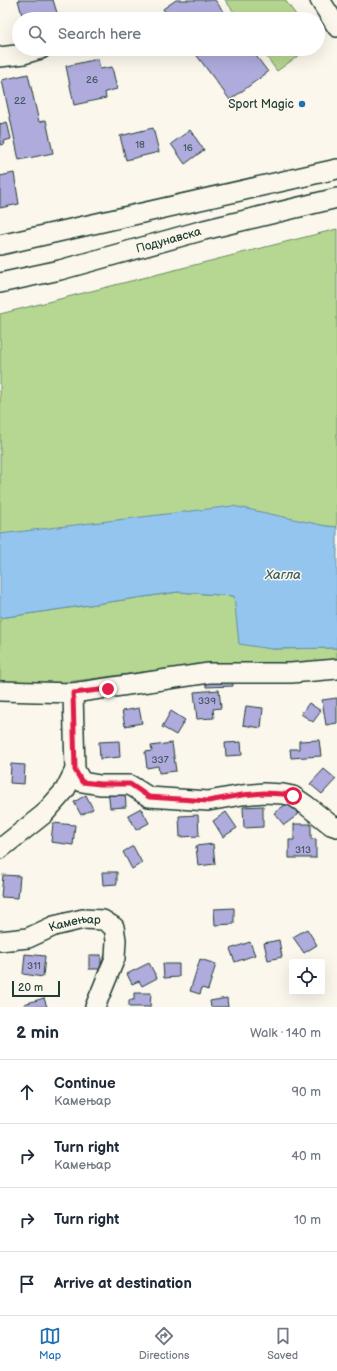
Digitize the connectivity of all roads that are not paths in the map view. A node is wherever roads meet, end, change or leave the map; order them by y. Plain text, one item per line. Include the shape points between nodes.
1 (320, 0) edge
2 (337, 27) edge
3 (12, 56) edge
4 (0, 57) edge
5 (337, 169) edge
6 (337, 198) edge
7 (0, 245) edge
8 (0, 283) edge
9 (337, 669) edge
10 (0, 691) edge
11 (73, 693) junction
12 (75, 770) junction
13 (337, 827) edge
14 (0, 849) edge
15 (0, 941) edge
16 (95, 1007) edge

1 - 2 street
3 - 4 street
5 - 7 street
6 - 8 street, Подунавска via 204,230 60,270
9 - 11 street via 291,673 209,673
10 - 11 street
11 - 12 street
12 - 13 street via 82,782 130,784 149,797 208,801 264,793 293,796
12 - 14 street via 65,790 44,814
15 - 16 street, Камењар via 28,938 54,926 82,919 103,920 114,927 116,958

